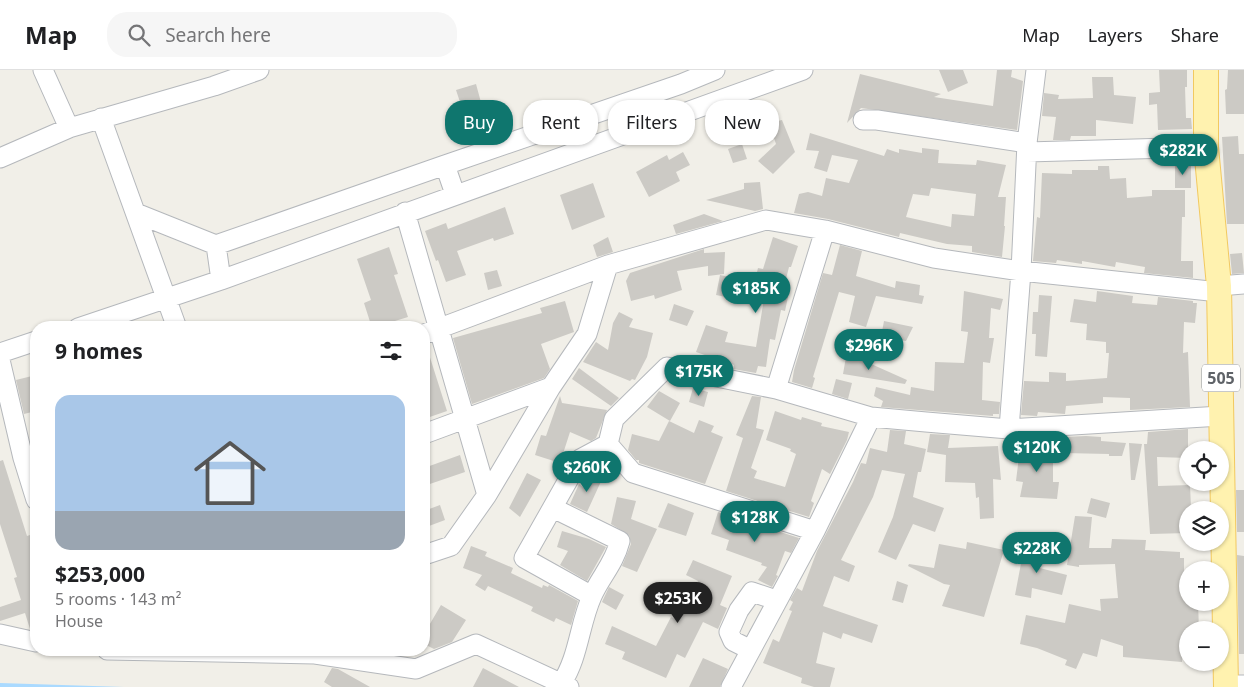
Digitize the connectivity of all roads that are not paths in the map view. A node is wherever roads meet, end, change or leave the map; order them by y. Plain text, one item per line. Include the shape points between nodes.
1 (43, 70) edge
2 (259, 70) edge
3 (715, 70) edge
4 (803, 70) edge
5 (1036, 70) edge
6 (1206, 70) edge
7 (101, 118) junction
8 (863, 120) dead end
9 (69, 128) junction
10 (1027, 147) junction
11 (1206, 147) junction
12 (0, 158) edge
13 (445, 165) junction
14 (455, 194) junction
15 (406, 212) junction
16 (136, 213) junction
17 (825, 230) junction
18 (216, 245) junction
19 (608, 265) junction
20 (1021, 271) junction
21 (221, 280) junction
22 (1244, 284) edge
23 (1219, 289) junction
24 (166, 298) junction
25 (99, 321) edge
26 (174, 321) edge
27 (429, 321) edge
28 (431, 331) edge
29 (30, 343) edge
30 (0, 353) edge
31 (0, 360) edge
32 (551, 387) junction
33 (776, 389) junction
34 (1221, 416) junction
35 (871, 417) junction
36 (465, 418) junction
37 (1009, 430) junction
38 (430, 432) edge
39 (608, 444) junction
40 (30, 456) edge
41 (487, 494) junction
42 (553, 508) junction
43 (815, 530) junction
44 (430, 553) edge
45 (592, 596) junction
46 (776, 600) junction
47 (0, 634) edge
48 (30, 641) edge
49 (751, 650) junction
50 (328, 656) edge
51 (565, 686) edge
52 (1232, 686) edge
53 (731, 687) edge

1 - 9 street
2 - 7 street
3 - 13 street
4 - 14 street
5 - 10 street
6 - 11 main road, 505
7 - 9 street
7 - 16 street
8 - 10 street
9 - 12 street
10 - 11 street
10 - 20 street
11 - 23 main road, 505
13 - 14 street
13 - 18 street
14 - 15 street
15 - 21 street
15 - 27 street
16 - 18 street
16 - 24 street
17 - 19 street via 766,220
17 - 20 street via 934,258
17 - 33 street
18 - 21 street
19 - 28 street
19 - 32 street via 587,334
20 - 23 street
20 - 37 street
21 - 24 street
22 - 23 street
23 - 34 main road, 505
24 - 25 street
24 - 26 street
28 - 36 street
29 - 30 street
31 - 40 street
32 - 36 street
32 - 41 street
33 - 35 street
33 - 39 street via 667,367 614,419
34 - 37 street
34 - 52 main road, 505
35 - 37 street
35 - 43 street
36 - 38 street
36 - 41 street
39 - 42 street via 580,459
39 - 43 street via 633,473
41 - 44 street via 451,546
42 - 45 street via 524,558
42 - 45 street via 620,541 616,558
43 - 46 street
45 - 51 street
46 - 49 street
46 - 49 street via 752,592 739,610 729,632 733,641
47 - 48 street
49 - 53 street
50 - 51 street via 416,669 476,644

